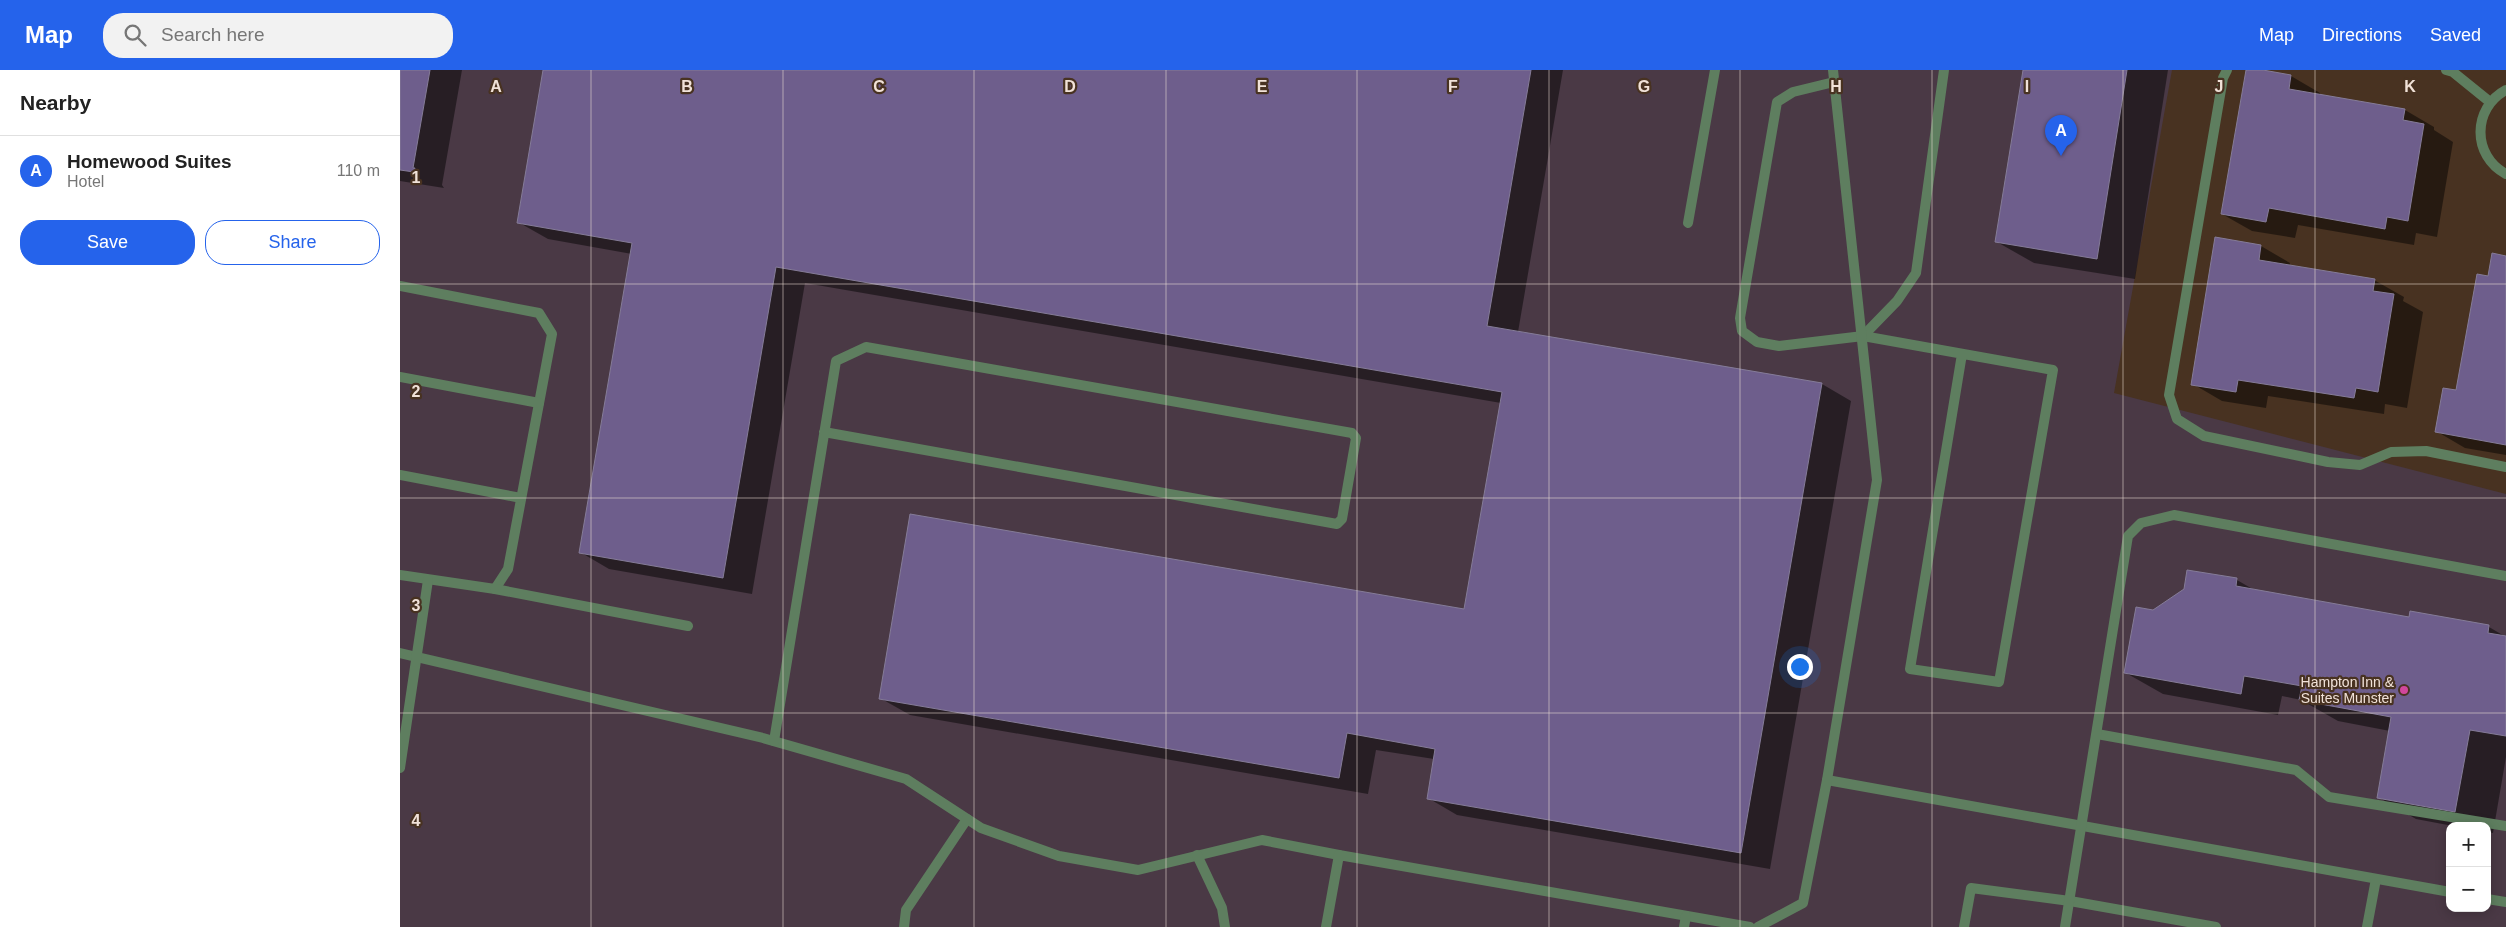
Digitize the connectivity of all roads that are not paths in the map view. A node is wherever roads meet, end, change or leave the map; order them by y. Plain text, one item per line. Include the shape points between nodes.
1 (1715, 70) edge
2 (1833, 70) edge
3 (1944, 70) edge
4 (2227, 70) edge
5 (2446, 70) edge
6 (1834, 82) junction
7 (2506, 90) edge
8 (2490, 102) junction
9 (2506, 174) edge
10 (1688, 223) dead end
11 (400, 286) edge
12 (1862, 336) junction
13 (1962, 354) junction
14 (400, 377) edge
15 (539, 404) junction
16 (824, 432) junction
17 (2506, 466) edge
18 (400, 475) edge
19 (521, 498) junction
20 (400, 575) edge
21 (2506, 576) edge
22 (428, 580) junction
23 (495, 589) junction
24 (688, 626) dead end
25 (400, 653) edge
26 (416, 656) junction
27 (2097, 734) junction
28 (774, 741) junction
29 (400, 768) edge
30 (1827, 780) junction
31 (967, 819) junction
32 (2082, 826) junction
33 (2506, 826) edge
34 (1197, 855) junction
35 (1339, 855) junction
36 (2376, 878) junction
37 (2446, 891) edge
38 (2491, 900) edge
39 (2070, 901) junction
40 (2506, 902) edge
41 (1686, 916) junction
42 (904, 927) edge
43 (1225, 927) edge
44 (1326, 927) edge
45 (1684, 927) edge
46 (1750, 927) edge
47 (1758, 927) edge
48 (1964, 927) edge
49 (2065, 927) edge
50 (2216, 927) edge
51 (2367, 927) edge

1 - 10 street
2 - 6 street
3 - 12 street via 1916,272 1897,301
4 - 17 street via 2223,78 2169,395 2177,419 2204,436 2328,462 2360,465 2391,452 2426,451
5 - 8 street
6 - 12 street
6 - 12 street via 1793,92 1777,102 1740,318 1742,332 1757,342 1779,346
7 - 8 street
8 - 9 street via 2483,114 2480,141 2493,165
11 - 15 street via 539,313 552,334
12 - 13 street
12 - 30 street via 1877,480
13 - 13 street via 2053,370 1999,682 1910,669
14 - 15 street
15 - 19 street
16 - 16 street via 836,361 866,348 1352,433 1356,438 1342,519 1337,524
16 - 28 street
18 - 19 street
19 - 23 street via 508,569
20 - 22 street
21 - 27 street via 2174,515 2141,522 2128,536
22 - 23 street
22 - 26 street
23 - 24 street
25 - 26 street
26 - 28 street
26 - 29 street
27 - 32 street
27 - 33 street via 2296,770 2330,797
28 - 31 street via 906,779
30 - 32 street
30 - 47 street via 1803,903
31 - 34 street via 981,828 1059,856 1138,870
31 - 42 street via 906,910
32 - 36 street
32 - 39 street
34 - 35 street via 1262,840
34 - 43 street via 1222,908
35 - 41 street
35 - 44 street
36 - 37 street
36 - 51 street
38 - 40 street
39 - 48 street via 1971,888
39 - 49 street
39 - 50 street
41 - 45 street
41 - 46 street

